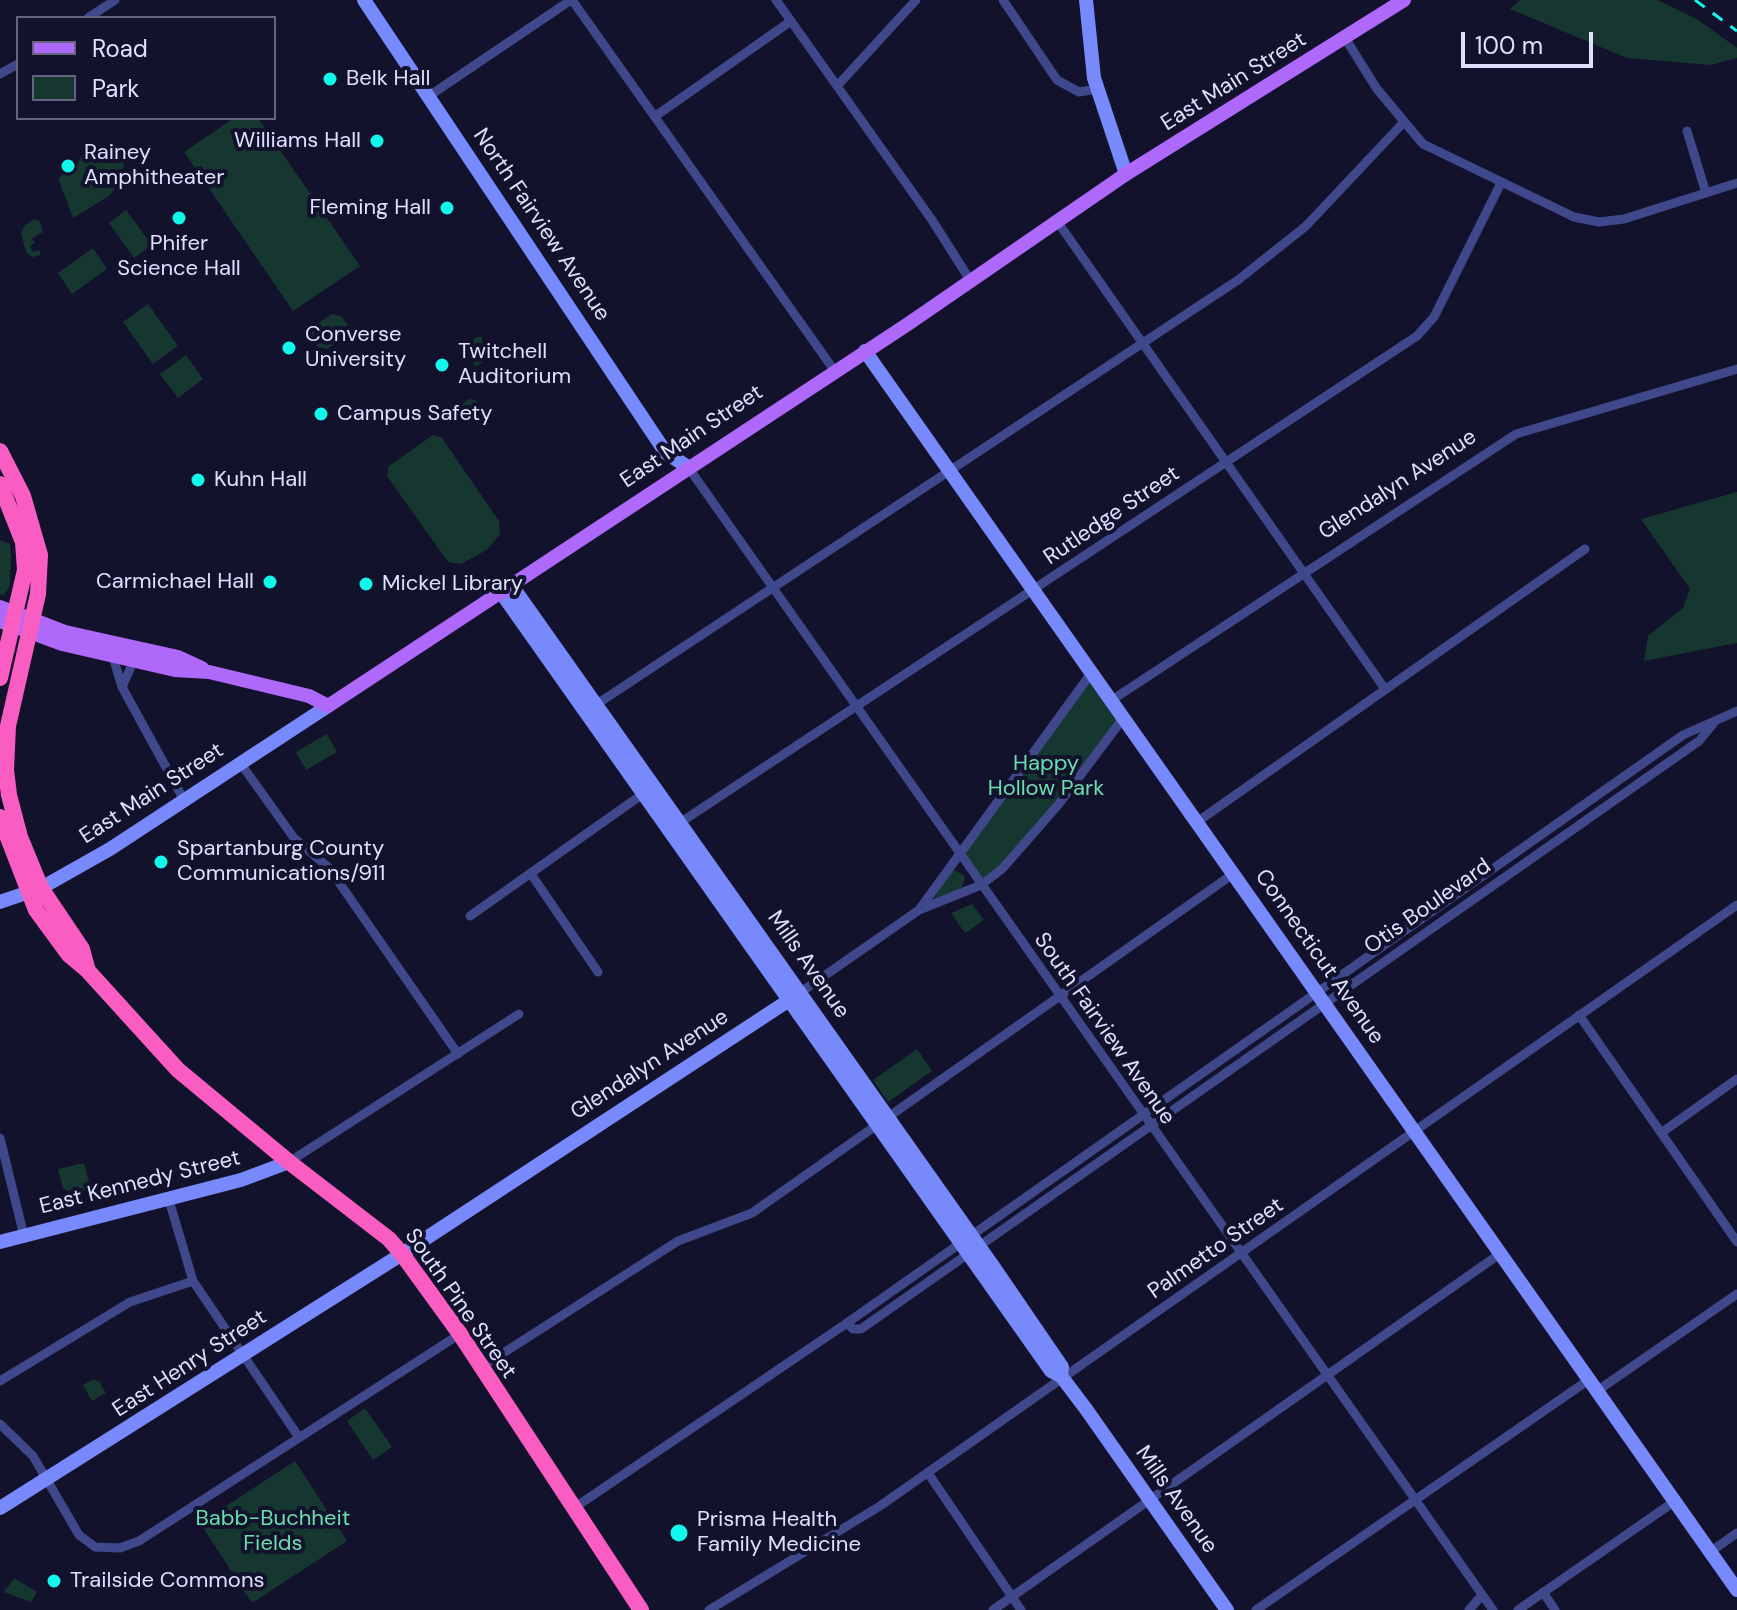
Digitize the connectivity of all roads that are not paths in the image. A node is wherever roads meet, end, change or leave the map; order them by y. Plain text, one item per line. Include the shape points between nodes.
1 (115, 0) edge
2 (364, 0) edge
3 (572, 0) edge
4 (776, 0) edge
5 (916, 0) edge
6 (1003, 0) edge
7 (1086, 0) edge
8 (1404, 0) edge
9 (91, 16) edge
10 (791, 21) junction
11 (1345, 38) junction
12 (838, 85) junction
13 (1097, 89) junction
14 (429, 96) junction
15 (657, 115) junction
16 (1403, 123) junction
17 (1687, 131) dead end
18 (1126, 174) junction
19 (1501, 183) junction
20 (1737, 183) edge
21 (1706, 193) junction
22 (1057, 221) junction
23 (970, 280) junction
24 (1143, 343) junction
25 (865, 351) junction
26 (1737, 369) edge
27 (834, 370) junction
28 (0, 451) edge
29 (1227, 461) junction
30 (688, 467) junction
31 (949, 469) junction
32 (0, 484) edge
33 (1585, 549) dead end
34 (1304, 572) junction
35 (772, 586) junction
36 (505, 587) junction
37 (1034, 589) junction
38 (0, 607) edge
39 (18, 623) edge
40 (136, 655) junction
41 (113, 657) junction
42 (1092, 672) junction
43 (0, 678) edge
44 (122, 687) junction
45 (1385, 689) junction
46 (1112, 700) junction
47 (328, 706) junction
48 (856, 706) junction
49 (591, 708) junction
50 (1737, 711) edge
51 (1124, 717) junction
52 (241, 764) junction
53 (648, 791) junction
54 (184, 800) junction
55 (0, 817) edge
56 (1197, 822) junction
57 (676, 826) junction
58 (958, 853) junction
59 (531, 874) junction
60 (1233, 874) junction
61 (981, 885) junction
62 (34, 890) junction
63 (0, 902) edge
64 (1737, 905) edge
65 (919, 910) junction
66 (470, 916) dead end
67 (598, 972) dead end
68 (795, 996) junction
69 (1060, 996) junction
70 (1320, 997) junction
71 (519, 1014) dead end
72 (1579, 1015) junction
73 (458, 1054) junction
74 (1737, 1079) edge
75 (1143, 1115) junction
76 (883, 1121) junction
77 (1150, 1125) junction
78 (1415, 1131) junction
79 (1661, 1133) junction
80 (0, 1138) edge
81 (289, 1162) junction
82 (169, 1200) junction
83 (24, 1236) junction
84 (0, 1242) edge
85 (1737, 1242) edge
86 (970, 1244) junction
87 (1241, 1253) junction
88 (1501, 1253) junction
89 (402, 1254) junction
90 (193, 1281) junction
91 (1737, 1294) edge
92 (460, 1334) junction
93 (244, 1356) junction
94 (480, 1368) junction
95 (1062, 1378) junction
96 (1328, 1378) junction
97 (0, 1381) edge
98 (1593, 1385) junction
99 (0, 1424) edge
100 (298, 1436) junction
101 (928, 1473) junction
102 (48, 1481) junction
103 (1414, 1499) junction
104 (1150, 1501) junction
105 (1675, 1501) junction
106 (0, 1508) edge
107 (574, 1508) junction
108 (1737, 1533) edge
109 (1710, 1552) junction
110 (1737, 1590) edge
111 (1543, 1592) junction
112 (1482, 1595) junction
113 (1012, 1598) junction
114 (641, 1610) edge
115 (709, 1610) edge
116 (993, 1610) edge
117 (1021, 1610) edge
118 (1227, 1610) edge
119 (1256, 1610) edge
120 (1469, 1610) edge
121 (1493, 1610) edge
122 (1518, 1610) edge
123 (1555, 1610) edge

1 - 9 street
2 - 14 street, North Fairview Avenue
3 - 14 street
3 - 15 street
4 - 10 street
5 - 12 street
6 - 13 street via 1057,80 1079,92
7 - 13 street
8 - 11 main road, East Main Street
10 - 12 street
10 - 15 street
11 - 16 street
11 - 18 main road, East Main Street
12 - 23 street
13 - 18 street
14 - 30 street, North Fairview Avenue via 666,453
15 - 27 street
16 - 19 street via 1431,149
16 - 24 street via 1284,245
17 - 21 street
18 - 22 main road, East Main Street
19 - 21 street via 1574,217 1599,222
19 - 29 street, Rutledge Street via 1423,331
20 - 21 street
22 - 23 main road, East Main Street
22 - 24 street
23 - 25 main road, East Main Street
24 - 29 street
24 - 31 street
25 - 27 main road, East Main Street
25 - 31 street, Connecticut Avenue
26 - 34 street, Glendalyn Avenue via 1516,434
27 - 30 main road, East Main Street
28 - 39 highway via 37,535 41,574
29 - 34 street
29 - 37 street, Rutledge Street
30 - 35 street, South Fairview Avenue
30 - 36 main road, East Main Street
31 - 35 street
31 - 37 street, Connecticut Avenue
32 - 39 highway via 23,542
33 - 45 street
34 - 45 street
34 - 46 street, Glendalyn Avenue
35 - 48 street, South Fairview Avenue
35 - 49 street
36 - 47 main road, East Main Street
36 - 49 street, Mills Avenue
37 - 42 street, Connecticut Avenue
37 - 48 street, Rutledge Street
38 - 39 main road
39 - 40 main road
39 - 41 main road
39 - 43 highway
39 - 62 highway via 6,770
40 - 41 main road
40 - 44 street
40 - 47 main road via 178,657 209,672 309,696
41 - 44 street
42 - 46 street, Connecticut Avenue
42 - 58 street, Glendalyn Avenue
44 - 54 street
45 - 56 street
46 - 51 street, Connecticut Avenue
47 - 52 street, East Main Street
48 - 57 street, Rutledge Street
48 - 58 street, South Fairview Avenue
49 - 53 street, Mills Avenue
50 - 70 street, Otis Boulevard via 1683,735
51 - 56 street, Connecticut Avenue
51 - 61 street, Glendalyn Avenue via 1016,855
52 - 54 street, East Main Street
52 - 73 street via 294,838 329,868
53 - 57 street, Mills Avenue
53 - 59 street
54 - 62 street, East Main Street
55 - 62 highway
56 - 60 street, Connecticut Avenue
57 - 68 street, Mills Avenue
58 - 61 street, South Fairview Avenue
58 - 65 street, Glendalyn Avenue
59 - 66 street
59 - 67 street
60 - 69 street
60 - 70 street, Connecticut Avenue
61 - 65 street, Glendalyn Avenue
61 - 69 street, South Fairview Avenue
62 - 63 street, East Main Street
62 - 81 highway, South Pine Street via 82,949 88,971 172,1064
64 - 72 street, Palmetto Street
65 - 68 street, Glendalyn Avenue
68 - 76 street, Mills Avenue
68 - 89 street, Glendalyn Avenue
69 - 75 street, South Fairview Avenue
69 - 76 street
70 - 75 street, Otis Boulevard
70 - 77 street, Otis Boulevard
70 - 78 street, Connecticut Avenue
71 - 73 street
72 - 78 street, Palmetto Street
72 - 79 street
73 - 81 street
74 - 79 street
75 - 77 street, South Fairview Avenue
75 - 86 street, Otis Boulevard
76 - 86 street, Mills Avenue
76 - 94 street via 752,1213 678,1241
77 - 86 street, Otis Boulevard
77 - 87 street, South Fairview Avenue
78 - 87 street, Palmetto Street
78 - 88 street, Connecticut Avenue
79 - 85 street
80 - 83 street
81 - 82 street, East Kennedy Street via 272,1172
81 - 89 highway, South Pine Street
82 - 83 street, East Kennedy Street
82 - 90 street
83 - 84 street, East Kennedy Street
86 - 95 street, Mills Avenue via 1051,1371
86 - 107 street, Otis Boulevard
87 - 95 street, Palmetto Street
87 - 96 street, South Fairview Avenue
88 - 96 street
88 - 98 street, Connecticut Avenue
89 - 92 highway, South Pine Street
89 - 93 street, East Henry Street
90 - 93 street
90 - 97 street via 130,1302
91 - 98 street
92 - 94 highway, South Pine Street
92 - 100 street
93 - 100 street
93 - 102 street, East Henry Street
94 - 107 highway, South Pine Street
95 - 101 street, Palmetto Street
95 - 104 street, Mills Avenue
96 - 103 street, South Fairview Avenue
96 - 104 street
98 - 103 street
98 - 105 street, Connecticut Avenue
99 - 102 street via 33,1456
100 - 102 street via 128,1546 103,1549 87,1542
101 - 113 street
101 - 115 street, Palmetto Street
102 - 106 street, East Henry Street
103 - 112 street, South Fairview Avenue
103 - 119 street
104 - 113 street
104 - 118 street, Mills Avenue
105 - 109 street, Connecticut Avenue
105 - 111 street
107 - 114 highway, South Pine Street
108 - 109 street
109 - 110 street, Connecticut Avenue
111 - 122 street
111 - 123 street
112 - 120 street
112 - 121 street, South Fairview Avenue
113 - 116 street
113 - 117 street

